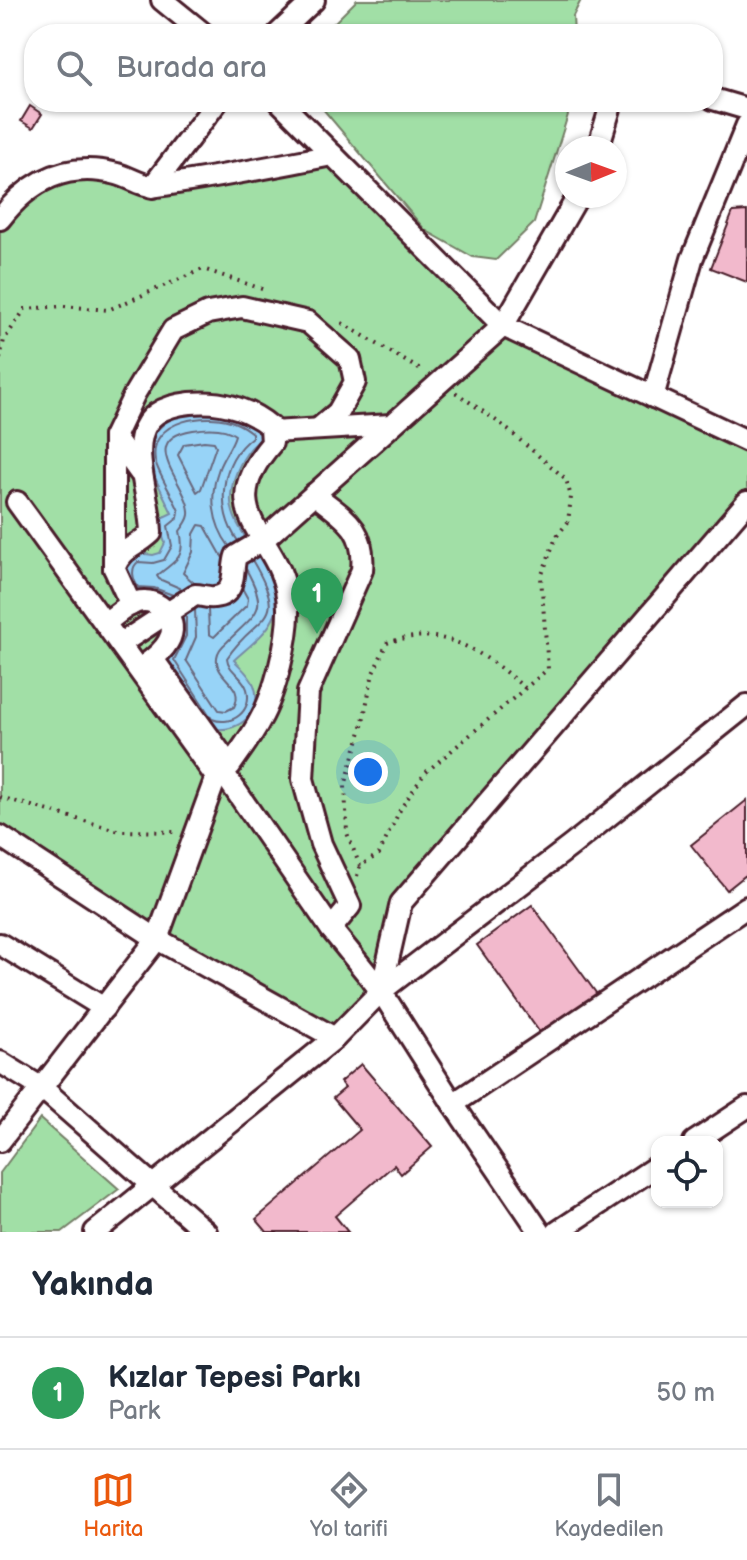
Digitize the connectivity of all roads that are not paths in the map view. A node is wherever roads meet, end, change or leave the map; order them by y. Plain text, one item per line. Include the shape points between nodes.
1 (162, 0) edge
2 (314, 0) edge
3 (192, 24) edge
4 (289, 24) edge
5 (723, 102) edge
6 (747, 109) edge
7 (209, 112) edge
8 (290, 112) edge
9 (609, 112) edge
10 (747, 125) edge
11 (602, 136) edge
12 (333, 155) junction
13 (152, 187) junction
14 (571, 208) edge
15 (0, 219) edge
16 (503, 326) junction
17 (653, 397) junction
18 (391, 425) junction
19 (318, 429) junction
20 (272, 432) junction
21 (114, 437) junction
22 (747, 441) edge
23 (140, 473) junction
24 (314, 494) junction
25 (17, 502) dead end
26 (747, 502) edge
27 (263, 540) junction
28 (114, 568) junction
29 (131, 605) junction
30 (167, 613) junction
31 (105, 623) junction
32 (120, 644) junction
33 (146, 664) junction
34 (747, 705) edge
35 (223, 771) junction
36 (0, 836) edge
37 (747, 907) edge
38 (331, 929) junction
39 (157, 939) junction
40 (0, 944) edge
41 (381, 991) junction
42 (104, 1008) junction
43 (335, 1038) junction
44 (0, 1062) edge
45 (42, 1088) junction
46 (453, 1104) junction
47 (747, 1107) edge
48 (703, 1136) edge
49 (0, 1141) edge
50 (651, 1170) edge
51 (152, 1185) junction
52 (95, 1232) edge
53 (206, 1232) edge
54 (540, 1232) edge
55 (557, 1232) edge

1 - 3 street
2 - 4 street
5 - 6 street
7 - 13 street
8 - 12 street
9 - 11 street
10 - 17 street via 692,259
12 - 13 street
12 - 16 street
13 - 15 street via 117,174 58,174 35,184
14 - 16 street
16 - 17 street
16 - 18 street
17 - 22 street
18 - 19 street
18 - 24 street
19 - 20 street
19 - 21 street via 338,412 355,382 350,359 308,322 242,307 208,313 173,330
20 - 23 street via 256,415 227,404 204,401 165,407 145,427
20 - 27 street via 272,443 256,461 245,487 245,507
21 - 23 street
21 - 28 street
23 - 28 street via 151,533 125,549
24 - 27 street
24 - 38 street via 352,525 364,548 362,570 308,692 303,779 321,844 350,906
25 - 31 street
26 - 41 street via 401,903
27 - 30 street via 236,556 233,584 225,593 195,595
27 - 35 street via 283,576 286,637 262,718
28 - 29 street
29 - 30 street via 148,601
29 - 31 street
30 - 32 street
30 - 33 street via 172,625 168,643
31 - 32 street
32 - 33 street
33 - 35 street
34 - 41 street
35 - 38 street
35 - 39 street
36 - 39 street
37 - 46 street
38 - 41 street
39 - 42 street
39 - 43 street
40 - 42 street
41 - 43 street
41 - 46 street
42 - 45 street
43 - 51 street
44 - 45 street
45 - 49 street
45 - 51 street
46 - 54 street
47 - 48 street
50 - 55 street
51 - 52 street
51 - 53 street

